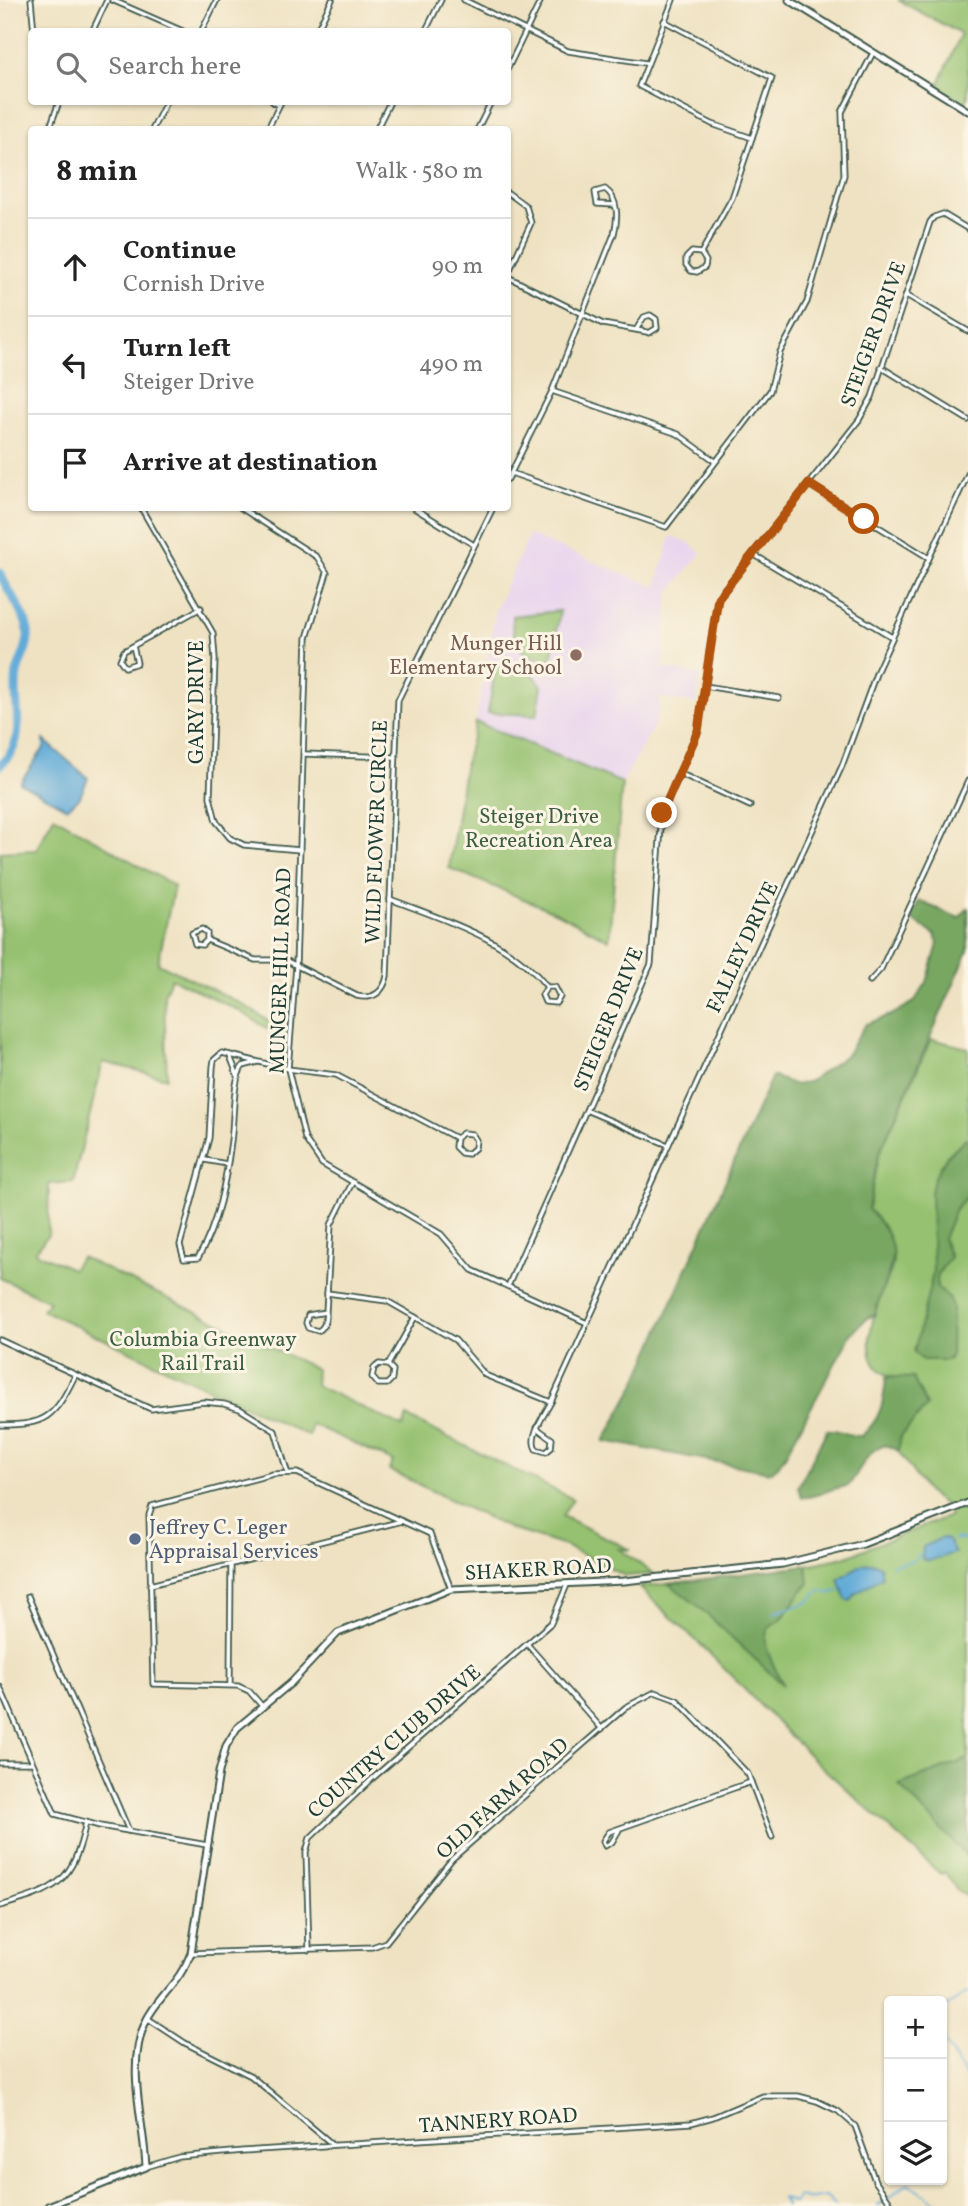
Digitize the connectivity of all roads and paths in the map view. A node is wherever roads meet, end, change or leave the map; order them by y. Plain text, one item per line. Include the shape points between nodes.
1 (31, 0) edge
2 (110, 0) edge
3 (217, 0) edge
4 (332, 0) edge
5 (441, 0) edge
6 (464, 0) edge
7 (541, 0) edge
8 (673, 0) edge
9 (789, 0) edge
10 (664, 21) junction
11 (34, 28) edge
12 (94, 28) edge
13 (176, 28) edge
14 (203, 28) edge
15 (318, 28) edge
16 (427, 28) edge
17 (526, 31) junction
18 (873, 53) junction
19 (511, 62) edge
20 (646, 63) junction
21 (58, 105) edge
22 (164, 105) edge
23 (279, 105) edge
24 (388, 105) edge
25 (490, 105) edge
26 (968, 111) edge
27 (50, 126) edge
28 (154, 126) edge
29 (269, 126) edge
30 (378, 126) edge
31 (479, 126) edge
32 (752, 138) junction
33 (511, 196) edge
34 (615, 205) junction
35 (968, 229) edge
36 (701, 253) junction
37 (511, 269) edge
38 (511, 278) edge
39 (905, 295) junction
40 (583, 316) junction
41 (636, 330) junction
42 (968, 331) edge
43 (881, 367) junction
44 (552, 391) junction
45 (968, 420) edge
46 (715, 461) junction
47 (511, 473) joint
48 (968, 474) edge
49 (809, 484) junction
50 (143, 511) edge
51 (246, 511) edge
52 (419, 511) edge
53 (491, 511) edge
54 (474, 545) junction
55 (752, 554) junction
56 (929, 558) junction
57 (201, 608) junction
58 (892, 637) junction
59 (133, 646) junction
60 (705, 686) junction
61 (779, 698) dead end
62 (304, 754) junction
63 (394, 757) junction
64 (679, 773) junction
65 (968, 781) edge
66 (750, 806) dead end
67 (300, 849) junction
68 (390, 899) junction
69 (207, 940) junction
70 (296, 966) junction
71 (870, 981) dead end
72 (547, 987) junction
73 (228, 1054) junction
74 (258, 1062) junction
75 (288, 1069) junction
76 (237, 1077) junction
77 (588, 1111) junction
78 (456, 1138) junction
79 (668, 1145) junction
80 (205, 1160) junction
81 (227, 1164) junction
82 (352, 1182) junction
83 (508, 1286) junction
84 (327, 1293) junction
85 (326, 1312) junction
86 (415, 1317) junction
87 (587, 1323) junction
88 (0, 1340) edge
89 (388, 1365) junction
90 (75, 1376) junction
91 (551, 1402) junction
92 (0, 1426) edge
93 (538, 1429) junction
94 (287, 1471) junction
95 (968, 1503) edge
96 (402, 1521) junction
97 (230, 1566) junction
98 (568, 1583) junction
99 (150, 1585) junction
100 (451, 1589) junction
101 (28, 1596) dead end
102 (527, 1644) junction
103 (230, 1685) junction
104 (0, 1687) edge
105 (262, 1706) junction
106 (602, 1729) junction
107 (0, 1763) edge
108 (31, 1763) junction
109 (751, 1782) junction
110 (86, 1822) junction
111 (619, 1830) junction
112 (129, 1831) junction
113 (772, 1837) dead end
114 (207, 1845) junction
115 (0, 1906) edge
116 (309, 1950) junction
117 (191, 1954) junction
118 (147, 2018) junction
119 (334, 2146) junction
120 (146, 2167) junction
121 (892, 2204) edge
122 (48, 2206) edge

1 - 11 street
2 - 12 street
2 - 13 street
3 - 14 street
4 - 15 street
5 - 16 street
6 - 17 street
7 - 17 street
8 - 10 street
9 - 18 street
10 - 20 street
10 - 32 street via 772,78
17 - 19 street
17 - 20 street via 568,51
18 - 26 street
18 - 46 street via 842,112 844,175 803,312 780,352 770,390
20 - 32 street via 639,86 712,124
21 - 27 street
22 - 28 street
23 - 29 street
24 - 30 street
25 - 31 street
32 - 36 street via 729,204
33 - 37 street via 526,206 531,223
34 - 34 street via 607,190 595,192 597,204
34 - 40 street via 614,234
35 - 39 street, STEIGER DRIVE via 943,214 934,217
36 - 36 street via 705,267 691,271 687,256
38 - 40 street
39 - 42 street
39 - 43 street, STEIGER DRIVE
40 - 41 street
40 - 44 street
41 - 41 street via 644,317 656,318 654,331
43 - 45 street
43 - 49 street, STEIGER DRIVE via 859,420
44 - 46 street via 678,434
44 - 47 street
46 - 47 street via 666,527
48 - 56 street, FALLEY DRIVE
49 - 55 street, STEIGER DRIVE
49 - 56 street
50 - 57 street, GARY DRIVE
51 - 62 street, MUNGER HILL ROAD via 317,557 326,569 308,631
52 - 54 street
53 - 54 street, WILD FLOWER CIRCLE
54 - 63 street, WILD FLOWER CIRCLE via 402,691 396,710
55 - 58 street
55 - 60 street, STEIGER DRIVE via 718,598
56 - 58 street, FALLEY DRIVE
57 - 59 street
57 - 67 street, GARY DRIVE via 215,650 210,797 214,816 226,834 244,845
58 - 79 street, FALLEY DRIVE via 842,765
59 - 59 street via 120,656 125,667 137,663
60 - 61 street
60 - 64 street, STEIGER DRIVE via 698,731
62 - 63 street
62 - 67 street, MUNGER HILL ROAD
63 - 68 street, WILD FLOWER CIRCLE
64 - 66 street
64 - 77 street, STEIGER DRIVE via 662,813 651,964
65 - 71 street via 881,970
67 - 70 street, MUNGER HILL ROAD
68 - 70 street, WILD FLOWER CIRCLE via 387,976 379,993 357,996
68 - 72 street via 497,946 530,968
69 - 69 street via 195,944 192,933 204,929
69 - 70 street, WILD FLOWER CIRCLE via 251,958 282,959
70 - 75 street, MUNGER HILL ROAD
72 - 72 street via 543,999 554,1004 560,999 559,991
73 - 74 street
73 - 76 street
73 - 80 street via 218,1056 213,1067
74 - 75 street
74 - 76 street via 243,1066
75 - 78 street via 346,1079
75 - 82 street, MUNGER HILL ROAD via 308,1147 322,1164
76 - 81 street
77 - 79 street
77 - 83 street, STEIGER DRIVE
78 - 78 street via 455,1147 461,1153 470,1153 476,1146 470,1133
79 - 87 street, FALLEY DRIVE
80 - 81 street
80 - 81 street via 180,1245 184,1259 193,1261 215,1214
82 - 83 street, MUNGER HILL ROAD via 434,1229 472,1270
82 - 84 street via 331,1225
83 - 87 street, MUNGER HILL ROAD
84 - 85 street
84 - 86 street via 374,1297
85 - 85 street via 322,1329 307,1327 308,1315
86 - 89 street
86 - 91 street via 455,1340 485,1375
87 - 91 street, FALLEY DRIVE
88 - 90 street
89 - 89 street via 379,1364 373,1370 378,1384 392,1379
90 - 92 street via 45,1419 31,1425
90 - 94 street via 151,1409 204,1402 240,1409 275,1431
91 - 93 street, FALLEY DRIVE
93 - 93 street via 552,1439 551,1448 545,1451 533,1446
94 - 96 street
94 - 99 street via 152,1506
95 - 98 street, SHAKER ROAD via 819,1557 660,1578
96 - 97 street
96 - 100 street via 433,1537
97 - 99 street
97 - 103 street
98 - 100 street, SHAKER ROAD
98 - 102 street, COUNTRY CLUB DRIVE via 556,1617
99 - 103 street via 153,1684
100 - 105 street, SHAKER ROAD via 346,1628
101 - 112 street
102 - 106 street
102 - 116 street, COUNTRY CLUB DRIVE via 310,1838 306,1852
103 - 105 street via 244,1687
104 - 108 street
105 - 114 street, SHAKER ROAD via 237,1728 226,1746
106 - 109 street, OLD FARM ROAD via 645,1694 668,1695 721,1745
106 - 116 street, OLD FARM ROAD via 452,1859 386,1942 372,1947
107 - 108 street
108 - 110 street via 55,1814
109 - 111 street
109 - 113 street, OLD FARM ROAD
110 - 112 street
110 - 115 street via 80,1849 65,1879 46,1892
111 - 111 street via 606,1835 603,1844 610,1845
112 - 114 street
114 - 117 street, SHAKER ROAD
116 - 117 street, OLD FARM ROAD
117 - 118 street, SHAKER ROAD via 181,1976
118 - 119 street via 251,2076
118 - 120 street, SHAKER ROAD via 136,2050
119 - 120 street, TANNERY ROAD via 178,2157
119 - 121 street, TANNERY ROAD via 691,2123 758,2097 798,2096 834,2109 855,2126 875,2181
120 - 122 street, TANNERY ROAD

